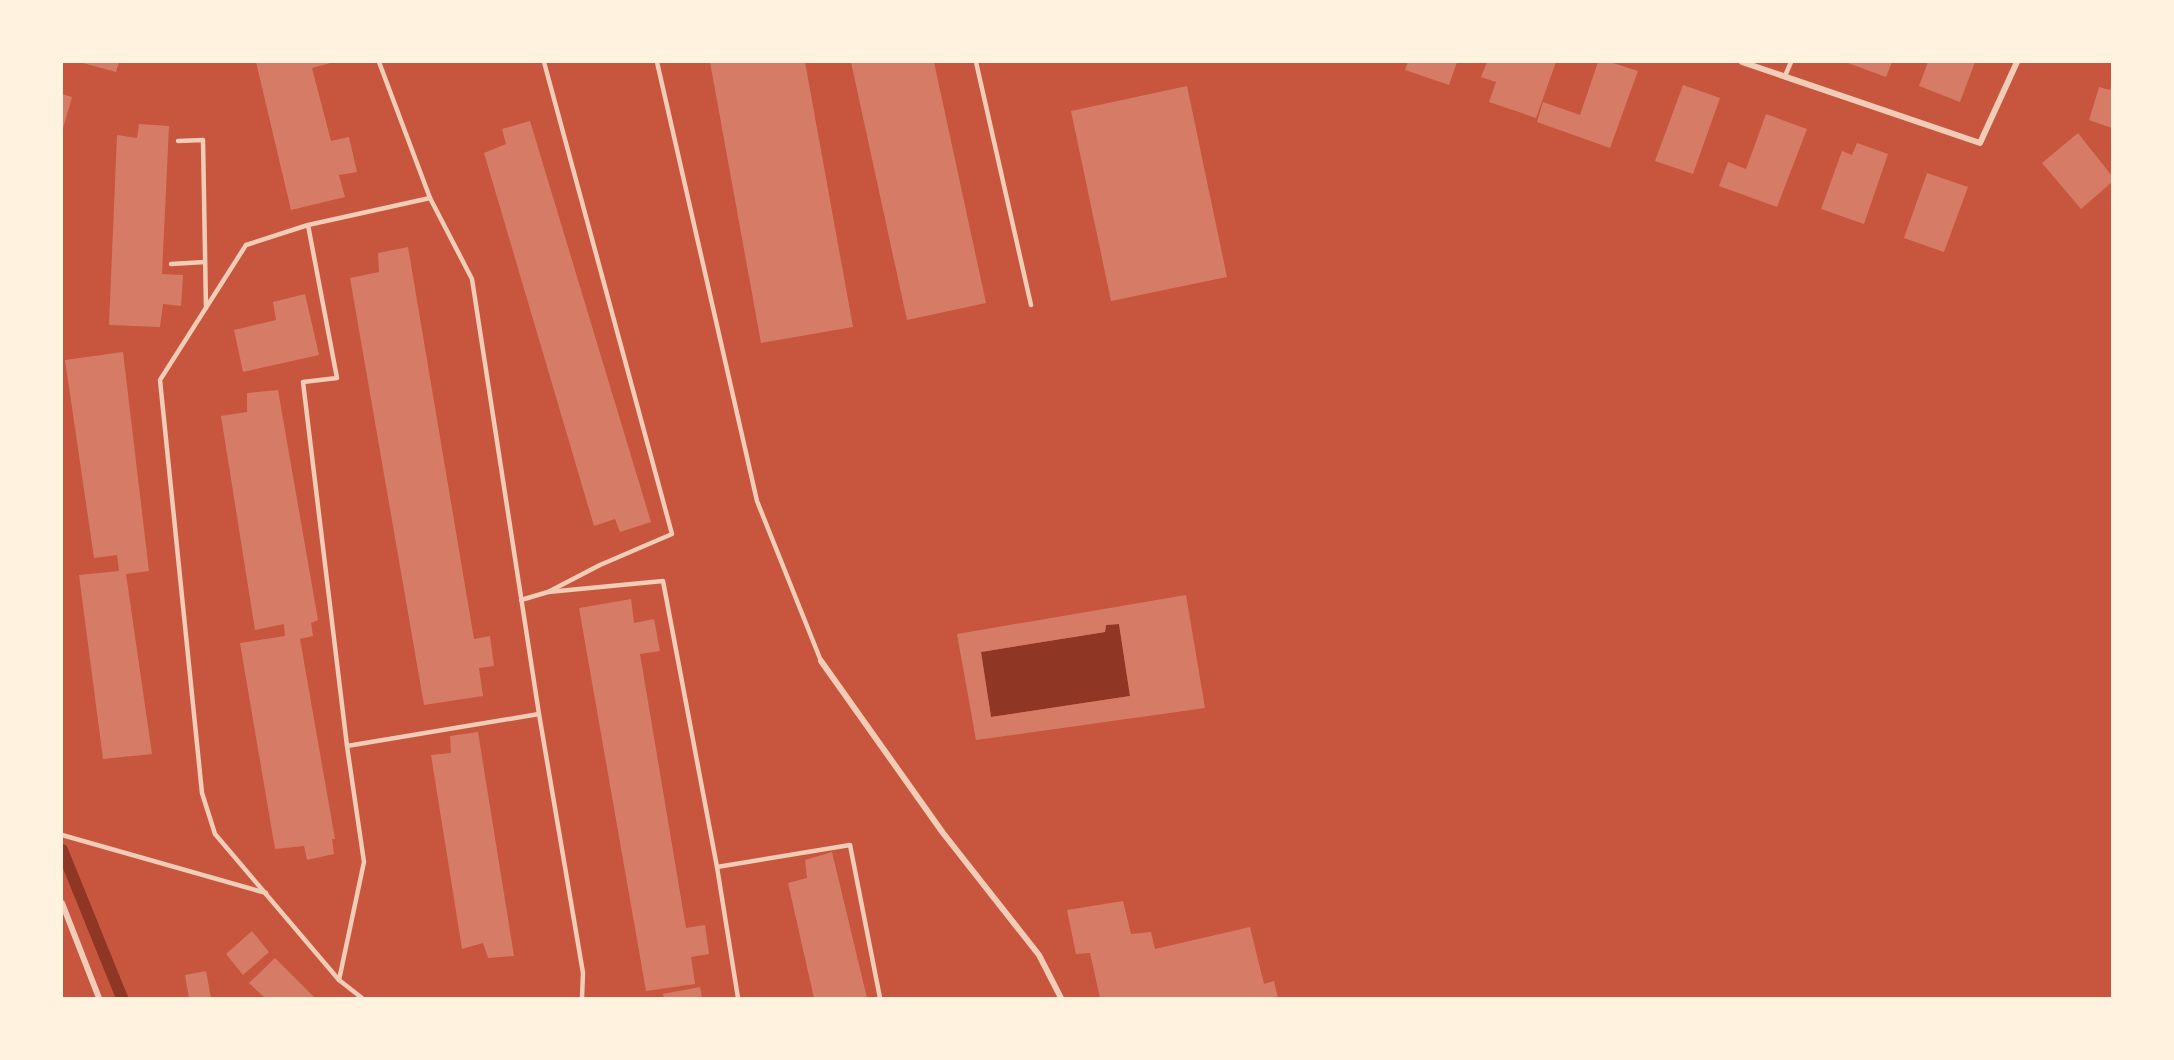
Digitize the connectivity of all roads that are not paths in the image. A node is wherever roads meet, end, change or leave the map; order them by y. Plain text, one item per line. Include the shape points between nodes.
1 (379, 62) edge
2 (544, 62) edge
3 (657, 62) edge
4 (976, 62) edge
5 (1742, 62) edge
6 (1791, 62) edge
7 (2017, 62) edge
8 (1785, 76) junction
9 (178, 141) dead end
10 (430, 198) junction
11 (308, 225) junction
12 (205, 262) junction
13 (171, 264) dead end
14 (1031, 304) dead end
15 (206, 308) junction
16 (548, 592) junction
17 (521, 600) junction
18 (821, 661) joint
19 (539, 714) junction
20 (347, 746) junction
21 (62, 835) edge
22 (717, 867) junction
23 (266, 893) junction
24 (62, 903) edge
25 (339, 980) junction
26 (99, 999) edge
27 (362, 999) edge
28 (582, 999) edge
29 (738, 999) edge
30 (880, 999) edge
31 (1061, 999) edge

1 - 10 lane
2 - 16 lane via 672,534
3 - 18 lane via 757,501
4 - 14 lane
5 - 8 street
6 - 8 lane
7 - 8 street via 1980,142
9 - 12 lane via 203,140
10 - 11 lane
10 - 17 lane via 472,279
11 - 15 lane via 246,245
11 - 20 lane via 338,378 303,382
12 - 13 lane
12 - 15 lane
15 - 23 lane via 160,380 202,793 215,834
16 - 17 lane
16 - 22 lane via 663,581
17 - 19 lane
18 - 31 street via 943,833 1039,955
19 - 20 lane
19 - 28 lane via 583,973
20 - 25 lane via 364,862
21 - 23 lane
22 - 29 lane
22 - 30 lane via 850,845
23 - 25 lane
24 - 26 street
25 - 27 lane

